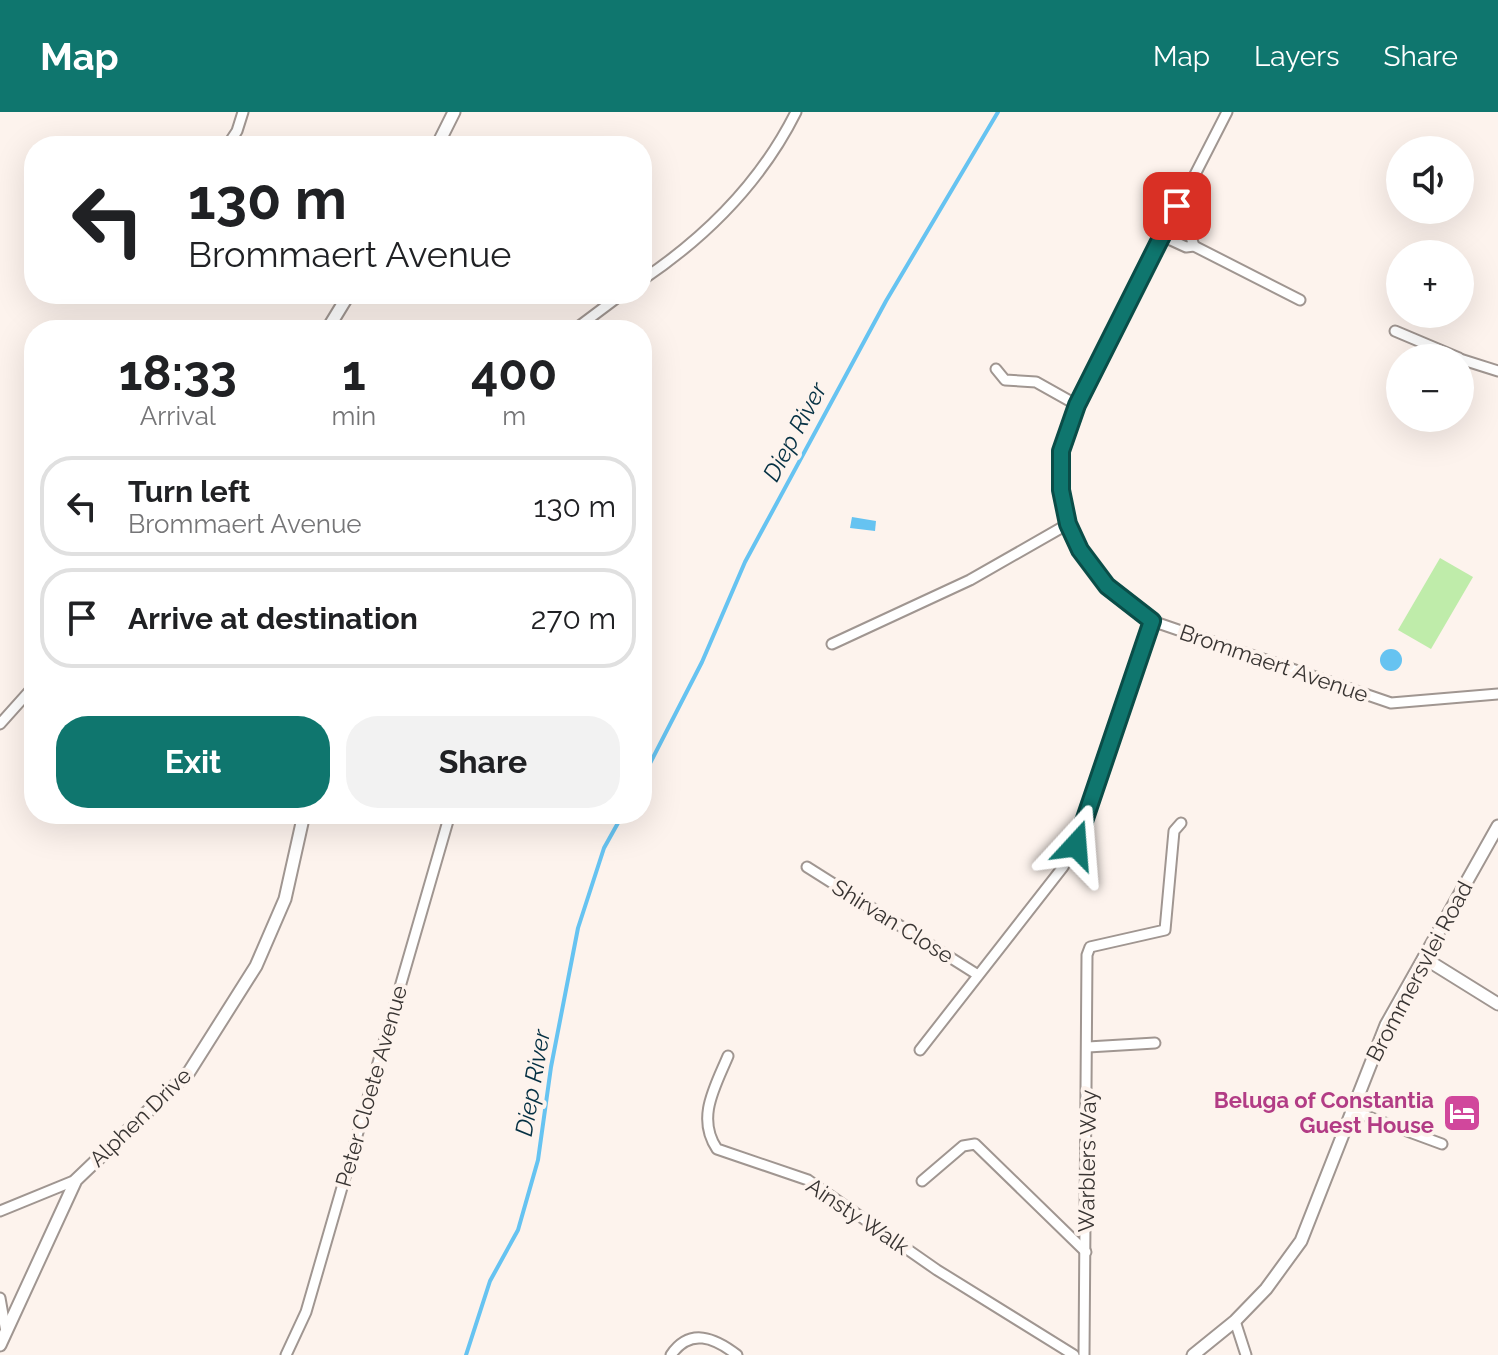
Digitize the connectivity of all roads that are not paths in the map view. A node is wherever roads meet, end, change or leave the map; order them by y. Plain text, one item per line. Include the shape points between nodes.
1 (243, 112) edge
2 (454, 112) edge
3 (796, 112) edge
4 (1227, 112) edge
5 (234, 136) edge
6 (442, 136) edge
7 (1168, 225) junction
8 (1162, 236) junction
9 (1194, 246) junction
10 (652, 273) edge
11 (1300, 300) dead end
12 (609, 304) edge
13 (587, 320) edge
14 (1395, 331) dead end
15 (1426, 344) edge
16 (1474, 363) edge
17 (996, 369) dead end
18 (1498, 371) edge
19 (1077, 405) junction
20 (1068, 524) junction
21 (1152, 621) junction
22 (832, 644) dead end
23 (1498, 694) edge
24 (24, 697) edge
25 (0, 724) edge
26 (1181, 823) dead end
27 (302, 824) edge
28 (447, 824) edge
29 (1498, 826) edge
30 (807, 867) dead end
31 (1424, 958) junction
32 (978, 975) junction
33 (1498, 1004) edge
34 (1155, 1043) dead end
35 (1088, 1047) junction
36 (920, 1050) dead end
37 (728, 1056) dead end
38 (1350, 1110) junction
39 (1442, 1144) dead end
40 (76, 1180) junction
41 (922, 1181) dead end
42 (0, 1211) edge
43 (1086, 1252) junction
44 (0, 1298) edge
45 (1235, 1321) junction
46 (6, 1332) junction
47 (0, 1345) edge
48 (286, 1355) edge
49 (671, 1355) edge
50 (737, 1355) edge
51 (1074, 1355) edge
52 (1084, 1355) edge
53 (1193, 1355) edge
54 (1246, 1355) edge

1 - 5 street
2 - 6 street
3 - 10 street via 755,179 689,246
4 - 7 street, Brommaert Avenue
7 - 8 street, Brommaert Avenue
7 - 9 street via 1191,237
8 - 9 street
8 - 19 street, Brommaert Avenue
9 - 11 street
12 - 13 street
14 - 15 street
16 - 18 street
17 - 19 street via 1005,380 1036,382
19 - 20 street, Brommaert Avenue via 1061,451
20 - 21 street, Brommaert Avenue via 1107,586
20 - 22 street via 970,580
21 - 23 street, Brommaert Avenue via 1391,703
21 - 32 street via 1076,845
24 - 25 street
26 - 35 street, Warblers Way via 1174,831 1165,930 1090,947
27 - 40 street, Alphen Drive via 292,880 272,933 210,1044 171,1092
28 - 48 street, Peter Cloete Avenue via 306,1312
29 - 31 street, Brommersvlei Road
30 - 32 street, Shirvan Close
31 - 33 street
31 - 38 street, Brommersvlei Road via 1386,1025
32 - 36 street
34 - 35 street
35 - 43 street, Warblers Way
37 - 51 street, Ainsty Walk via 708,1102 710,1138 717,1149 808,1180 937,1270
38 - 39 street
38 - 45 street, Brommersvlei Road via 1301,1241
40 - 42 street
40 - 46 street, Alphen Drive
41 - 43 street via 963,1146 975,1144
43 - 52 street, Warblers Way
44 - 46 street
45 - 53 street, Brommersvlei Road
45 - 54 street
46 - 47 street, Alphen Drive
49 - 50 street via 677,1345 701,1336

